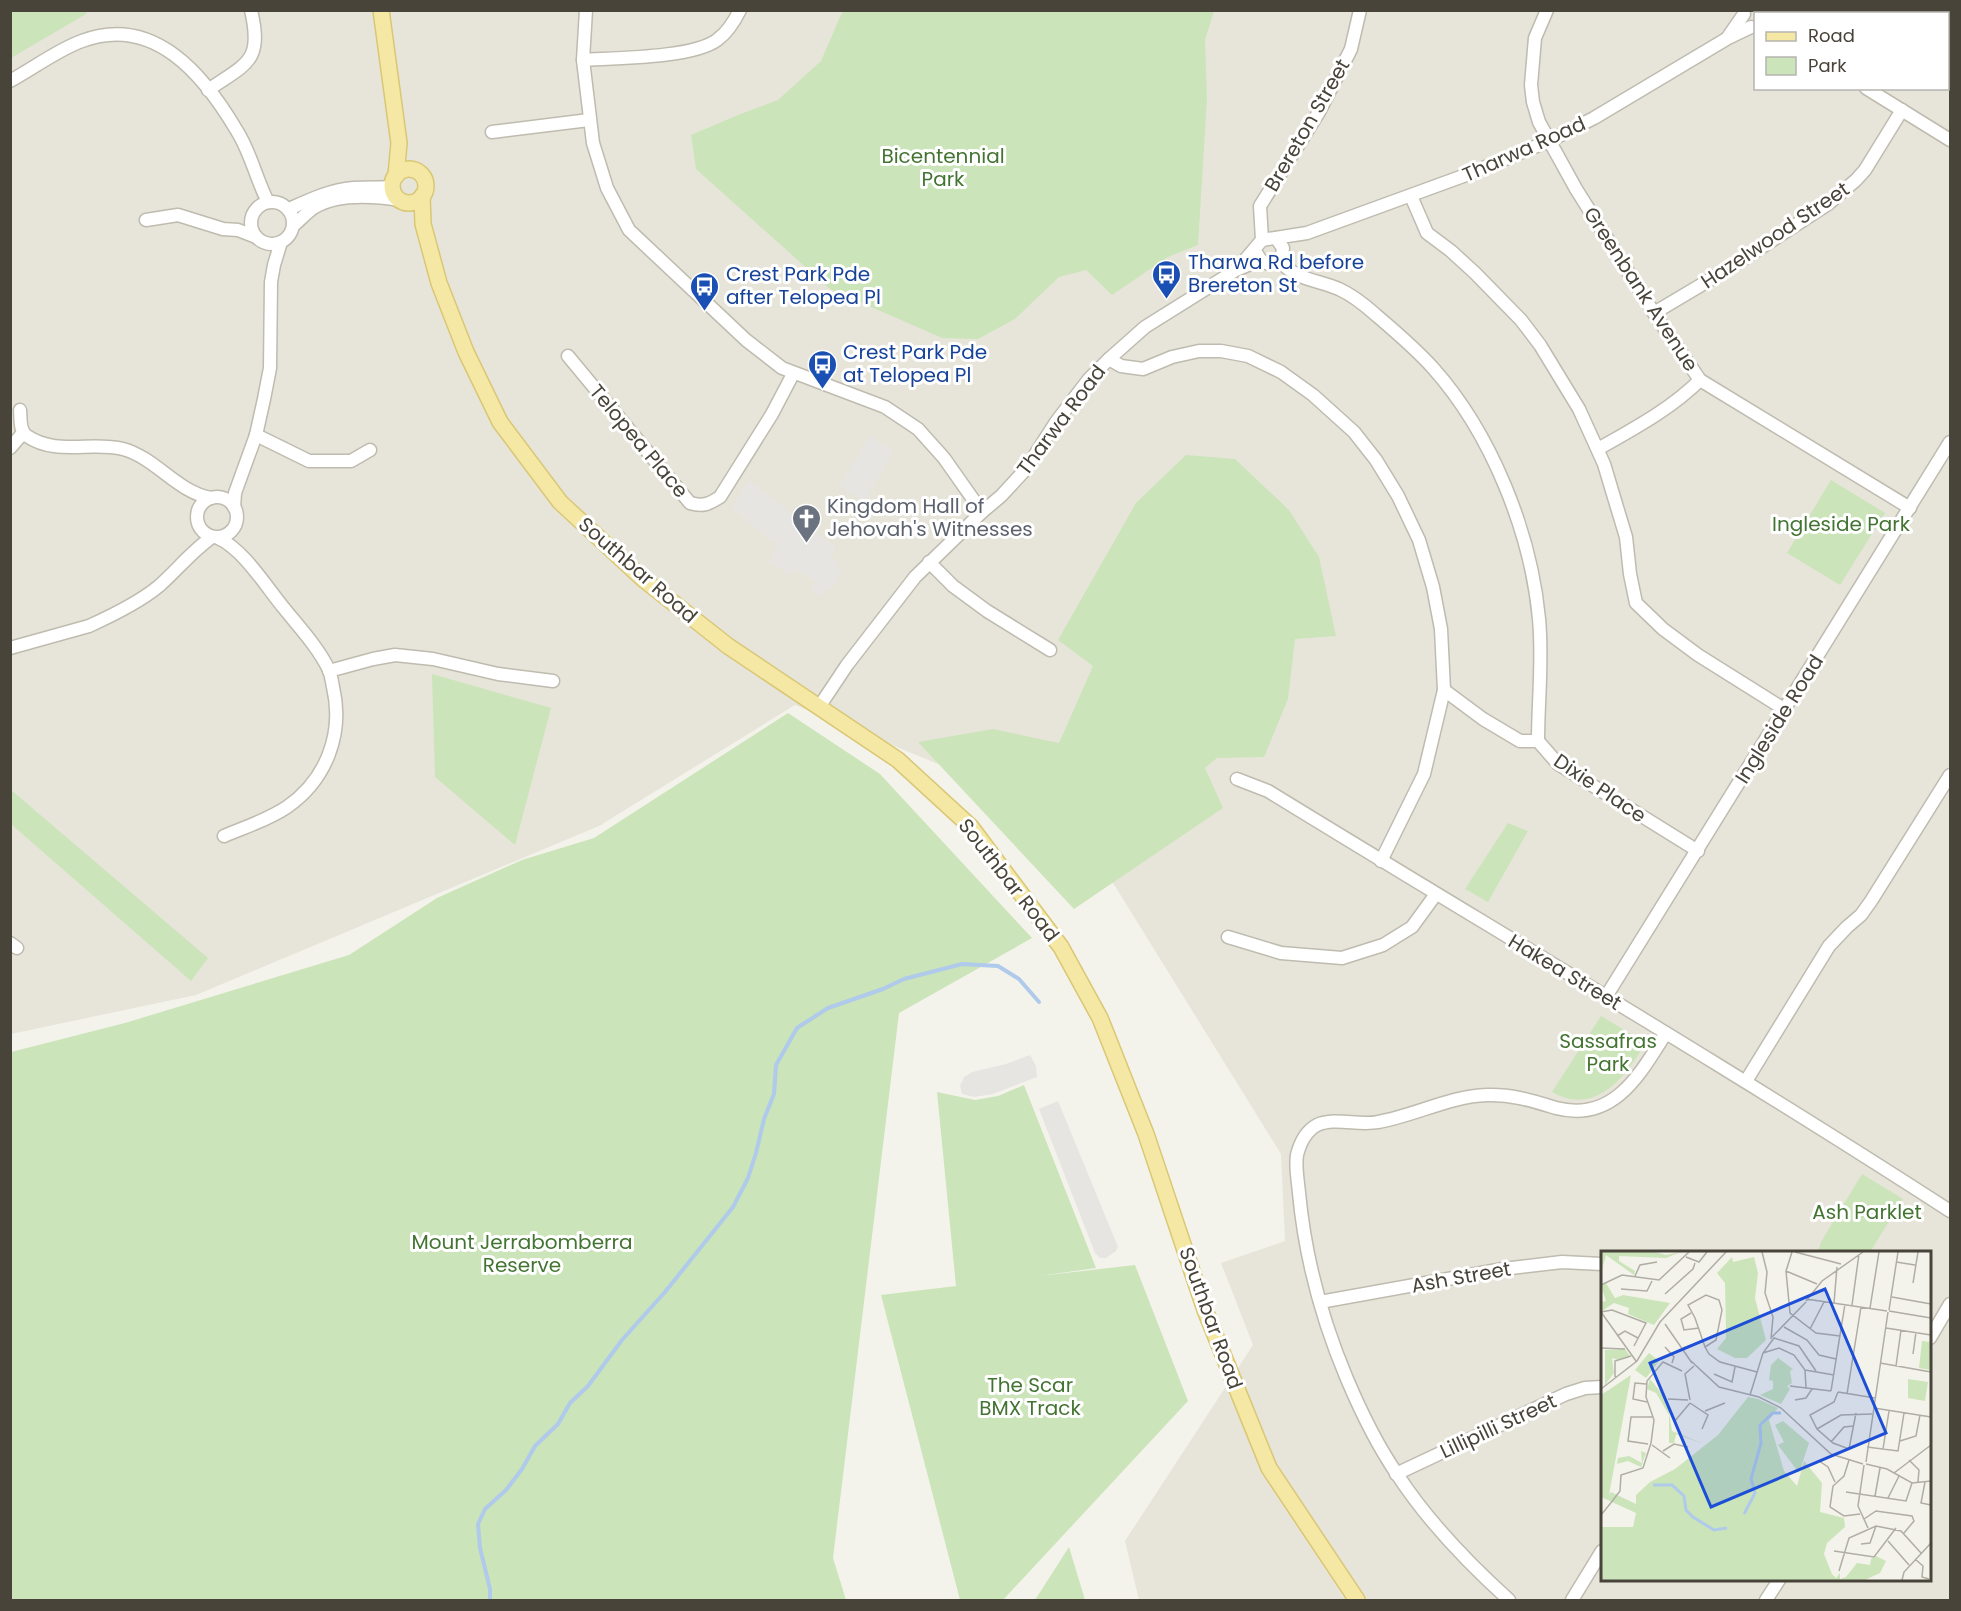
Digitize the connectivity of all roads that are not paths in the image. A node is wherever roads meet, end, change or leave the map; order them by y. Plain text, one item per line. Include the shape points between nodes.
1 (251, 10) edge
2 (381, 10) edge
3 (586, 10) edge
4 (740, 10) edge
5 (1360, 10) edge
6 (1547, 10) edge
7 (1745, 12) edge
8 (1753, 28) edge
9 (1728, 38) junction
10 (583, 60) junction
11 (10, 81) edge
12 (208, 90) junction
13 (1869, 90) edge
14 (1902, 111) junction
15 (589, 120) junction
16 (492, 132) dead end
17 (1950, 140) edge
18 (1549, 141) junction
19 (399, 143) junction
20 (415, 171) junction
21 (404, 192) junction
22 (1411, 196) junction
23 (264, 203) junction
24 (289, 209) junction
25 (146, 220) dead end
26 (293, 226) junction
27 (253, 234) junction
28 (281, 242) junction
29 (1280, 243) junction
30 (1259, 244) junction
31 (1260, 260) junction
32 (1279, 261) junction
33 (274, 265) junction
34 (1236, 270) junction
35 (1654, 313) junction
36 (568, 356) dead end
37 (1108, 359) junction
38 (793, 374) junction
39 (1700, 380) junction
40 (20, 410) dead end
41 (23, 433) junction
42 (256, 435) junction
43 (1950, 442) edge
44 (10, 448) edge
45 (1598, 449) junction
46 (370, 450) dead end
47 (242, 469) junction
48 (181, 485) junction
49 (215, 497) junction
50 (234, 507) junction
51 (1910, 508) junction
52 (197, 511) junction
53 (982, 512) junction
54 (237, 520) junction
55 (197, 524) junction
56 (215, 537) junction
57 (188, 557) junction
58 (246, 560) junction
59 (929, 562) junction
60 (10, 648) edge
61 (1050, 650) dead end
62 (330, 671) junction
63 (553, 681) dead end
64 (1444, 690) junction
65 (819, 707) junction
66 (1784, 710) junction
67 (1538, 741) junction
68 (1950, 775) edge
69 (1237, 779) dead end
70 (224, 836) dead end
71 (1698, 851) junction
72 (1381, 861) junction
73 (1436, 894) junction
74 (1228, 937) dead end
75 (1607, 995) junction
76 (1666, 1033) junction
77 (1746, 1081) junction
78 (1950, 1211) edge
79 (1601, 1264) edge
80 (1320, 1302) junction
81 (1950, 1304) edge
82 (1939, 1323) junction
83 (1950, 1330) edge
84 (1931, 1335) edge
85 (1601, 1387) edge
86 (1396, 1474) junction
87 (1601, 1553) edge
88 (1778, 1581) edge
89 (1356, 1598) edge
90 (1509, 1600) edge
91 (1572, 1600) edge
92 (1766, 1600) edge

1 - 12 street via 256,34 252,54
2 - 19 main road
3 - 10 street
4 - 10 street via 716,41 692,51
5 - 30 street, Brereton Street via 1351,49 1318,112 1260,206
6 - 18 street, Greenbank Avenue via 1535,38 1531,86 1536,112
7 - 8 street
7 - 9 street, Tharwa Road
8 - 9 street, Tharwa Road
9 - 18 street, Tharwa Road
10 - 15 street
11 - 12 street via 80,42 123,34 149,40 174,53
12 - 23 street via 252,159
13 - 14 street
14 - 17 street
14 - 35 street, Hazelwood Street via 1865,170 1828,204
15 - 16 street
15 - 38 street via 607,188 629,230 746,340
18 - 22 street, Tharwa Road
18 - 35 street, Greenbank Avenue
19 - 20 main road
19 - 21 main road
20 - 21 main road via 401,171
20 - 21 main road, Southbar Road via 425,182 425,189
21 - 24 street via 352,188
21 - 26 street via 335,199 314,207
21 - 65 main road, Southbar Road via 423,224 443,293 500,422 560,502 643,579 728,646
22 - 29 street, Tharwa Road
22 - 45 street via 1427,233 1500,298 1540,345
23 - 24 street
23 - 27 street via 252,214
24 - 26 street
25 - 27 street via 178,215
26 - 28 street
27 - 28 street
27 - 33 street
28 - 33 street
29 - 30 street
29 - 32 street via 1283,253
30 - 31 street
30 - 34 street, Tharwa Road
31 - 32 street via 1270,264
31 - 34 street, Tharwa Road
32 - 67 street via 1296,276 1341,290 1374,313 1433,368 1480,435 1517,519 1532,571 1541,673
33 - 42 street via 270,368
34 - 37 street, Tharwa Road via 1145,327
35 - 39 street, Greenbank Avenue
36 - 38 street, Telopea Place via 690,502 698,505 707,505 720,497
37 - 53 street, Tharwa Road via 1056,422 1026,469
37 - 64 street via 1121,366 1143,369 1199,351 1248,356 1281,372 1354,432 1398,496 1419,540 1441,629
38 - 53 street via 885,407 918,429
39 - 45 street via 1651,417
39 - 51 street, Greenbank Avenue
40 - 41 street
41 - 44 street
41 - 48 street via 60,447 111,447 131,452
42 - 46 street via 309,461 351,461
42 - 47 street
43 - 51 street, Ingleside Road
45 - 66 street via 1626,537 1636,603 1698,655
47 - 49 street
47 - 50 street
48 - 49 street via 196,494
48 - 52 street
49 - 50 street
49 - 52 street via 205,500
50 - 54 street
51 - 66 street, Ingleside Road
52 - 55 street
53 - 59 street, Tharwa Road
54 - 56 street via 231,532
54 - 58 street via 238,539
55 - 56 street
55 - 57 street
56 - 57 street
56 - 58 street via 228,542
57 - 60 street via 158,587 101,621
58 - 62 street
59 - 61 street via 987,611
59 - 65 street, Tharwa Road via 877,624
62 - 63 street via 395,655
62 - 70 street via 337,718 334,739 322,769 309,788 284,808
64 - 67 street, Dixie Place via 1520,741
64 - 72 street via 1424,774
65 - 89 main road, Southbar Road via 898,760 971,827 1061,947 1100,1018 1146,1134 1205,1310 1269,1468
66 - 71 street, Ingleside Road
67 - 71 street, Dixie Place via 1558,764
68 - 77 street via 1866,908 1829,946
69 - 72 street, Hakea Street via 1268,791
71 - 75 street, Ingleside Road
72 - 73 street, Hakea Street
73 - 74 street via 1412,927 1383,945 1342,958 1281,953
73 - 75 street, Hakea Street
75 - 76 street, Hakea Street
76 - 77 street, Hakea Street
76 - 80 street via 1638,1077 1602,1106 1587,1110 1559,1108 1518,1097 1483,1095 1391,1120 1369,1124 1327,1122 1309,1131 1300,1147 1297,1168 1301,1217
77 - 78 street, Hakea Street
79 - 80 street, Ash Street via 1563,1262 1503,1269
80 - 86 street via 1346,1378
81 - 82 street
82 - 83 street
82 - 84 street
85 - 86 street, Lillipilli Street via 1566,1394
86 - 90 street via 1432,1522
87 - 91 street
88 - 92 street

